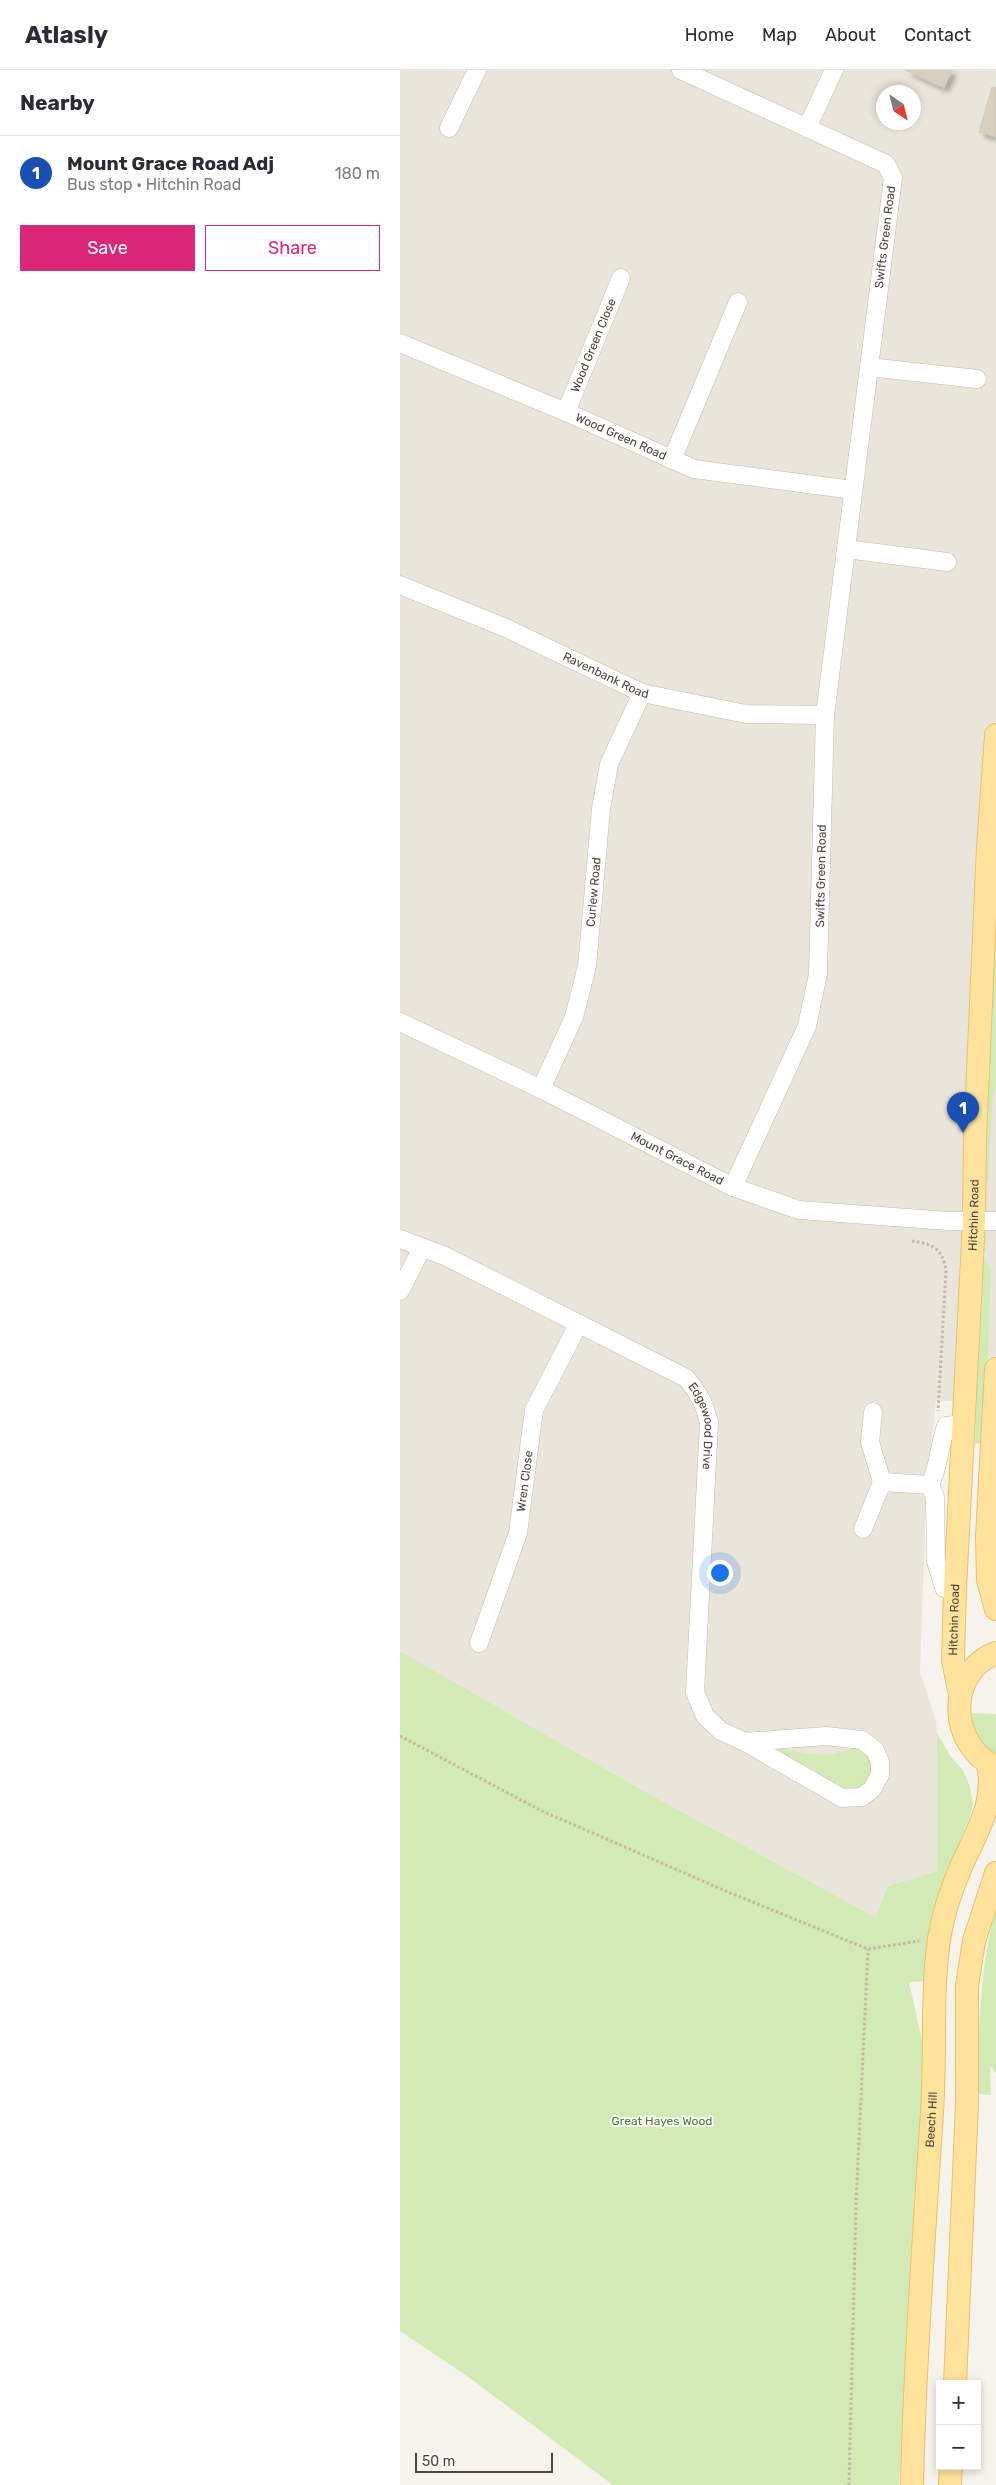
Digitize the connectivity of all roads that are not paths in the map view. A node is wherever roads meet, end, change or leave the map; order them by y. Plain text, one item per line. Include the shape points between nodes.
1 (477, 70) edge
2 (681, 70) edge
3 (834, 70) edge
4 (449, 128) dead end
5 (807, 128) junction
6 (622, 278) dead end
7 (738, 302) dead end
8 (400, 343) edge
9 (869, 367) junction
10 (977, 379) dead end
11 (566, 412) junction
12 (672, 460) junction
13 (853, 490) junction
14 (846, 549) junction
15 (946, 562) dead end
16 (400, 585) edge
17 (642, 693) junction
18 (824, 715) junction
19 (996, 735) edge
20 (400, 1022) edge
21 (541, 1089) junction
22 (733, 1187) junction
23 (985, 1221) edge
24 (400, 1239) edge
25 (422, 1248) junction
26 (400, 1291) edge
27 (578, 1324) junction
28 (996, 1369) edge
29 (873, 1412) dead end
30 (963, 1424) junction
31 (882, 1482) junction
32 (930, 1485) junction
33 (863, 1529) dead end
34 (955, 1589) junction
35 (996, 1610) edge
36 (479, 1643) dead end
37 (996, 1653) edge
38 (960, 1695) junction
39 (745, 1742) junction
40 (992, 1766) edge
41 (996, 1874) edge
42 (955, 2380) edge
43 (951, 2470) edge
44 (912, 2485) edge
45 (950, 2485) edge

1 - 4 street
2 - 5 street, Swifts Green Road
3 - 5 street
5 - 9 street, Swifts Green Road via 886,164 893,178
6 - 11 street, Wood Green Close
7 - 12 street
8 - 11 street, Wood Green Road
9 - 10 street
9 - 13 street, Swifts Green Road
11 - 12 street, Wood Green Road
12 - 13 street, Wood Green Road via 694,469
13 - 14 street, Swifts Green Road
14 - 15 street
14 - 18 street, Swifts Green Road
16 - 17 street, Ravenbank Road via 506,628
17 - 18 street, Ravenbank Road via 746,714
17 - 21 street, Curlew Road via 609,764 601,809 587,966 574,1017
18 - 22 street, Swifts Green Road via 818,974 807,1026
19 - 23 main road, Hitchin Road via 975,1136
20 - 21 street, Mount Grace Road
21 - 22 street, Mount Grace Road
22 - 23 street, Mount Grace Road via 799,1210
23 - 30 main road, Hitchin Road
24 - 25 street, Edgewood Drive
25 - 26 street
25 - 27 street, Edgewood Drive via 445,1256
27 - 36 street, Wren Close via 534,1410 518,1533
27 - 39 street, Edgewood Drive via 686,1378 705,1404 709,1423 695,1692 704,1716 721,1731
28 - 35 main road via 987,1537 988,1580
29 - 31 street via 870,1442
30 - 32 street via 946,1426 940,1443 937,1471
30 - 34 main road, Hitchin Road
31 - 32 street
31 - 33 street
32 - 34 street via 935,1497 936,1561 944,1588
34 - 38 main road, Hitchin Road via 953,1660
37 - 38 main road via 977,1665 966,1679
38 - 40 main road via 958,1711 966,1741
39 - 39 street, Edgewood Drive via 842,1798 862,1797 872,1789 880,1775 880,1762 875,1750 862,1740 826,1736
40 - 44 main road, Beech Hill via 982,1826 949,1895 939,1939 932,2110 920,2269
41 - 42 main road via 974,1941 967,1986 967,2103
43 - 45 main road

